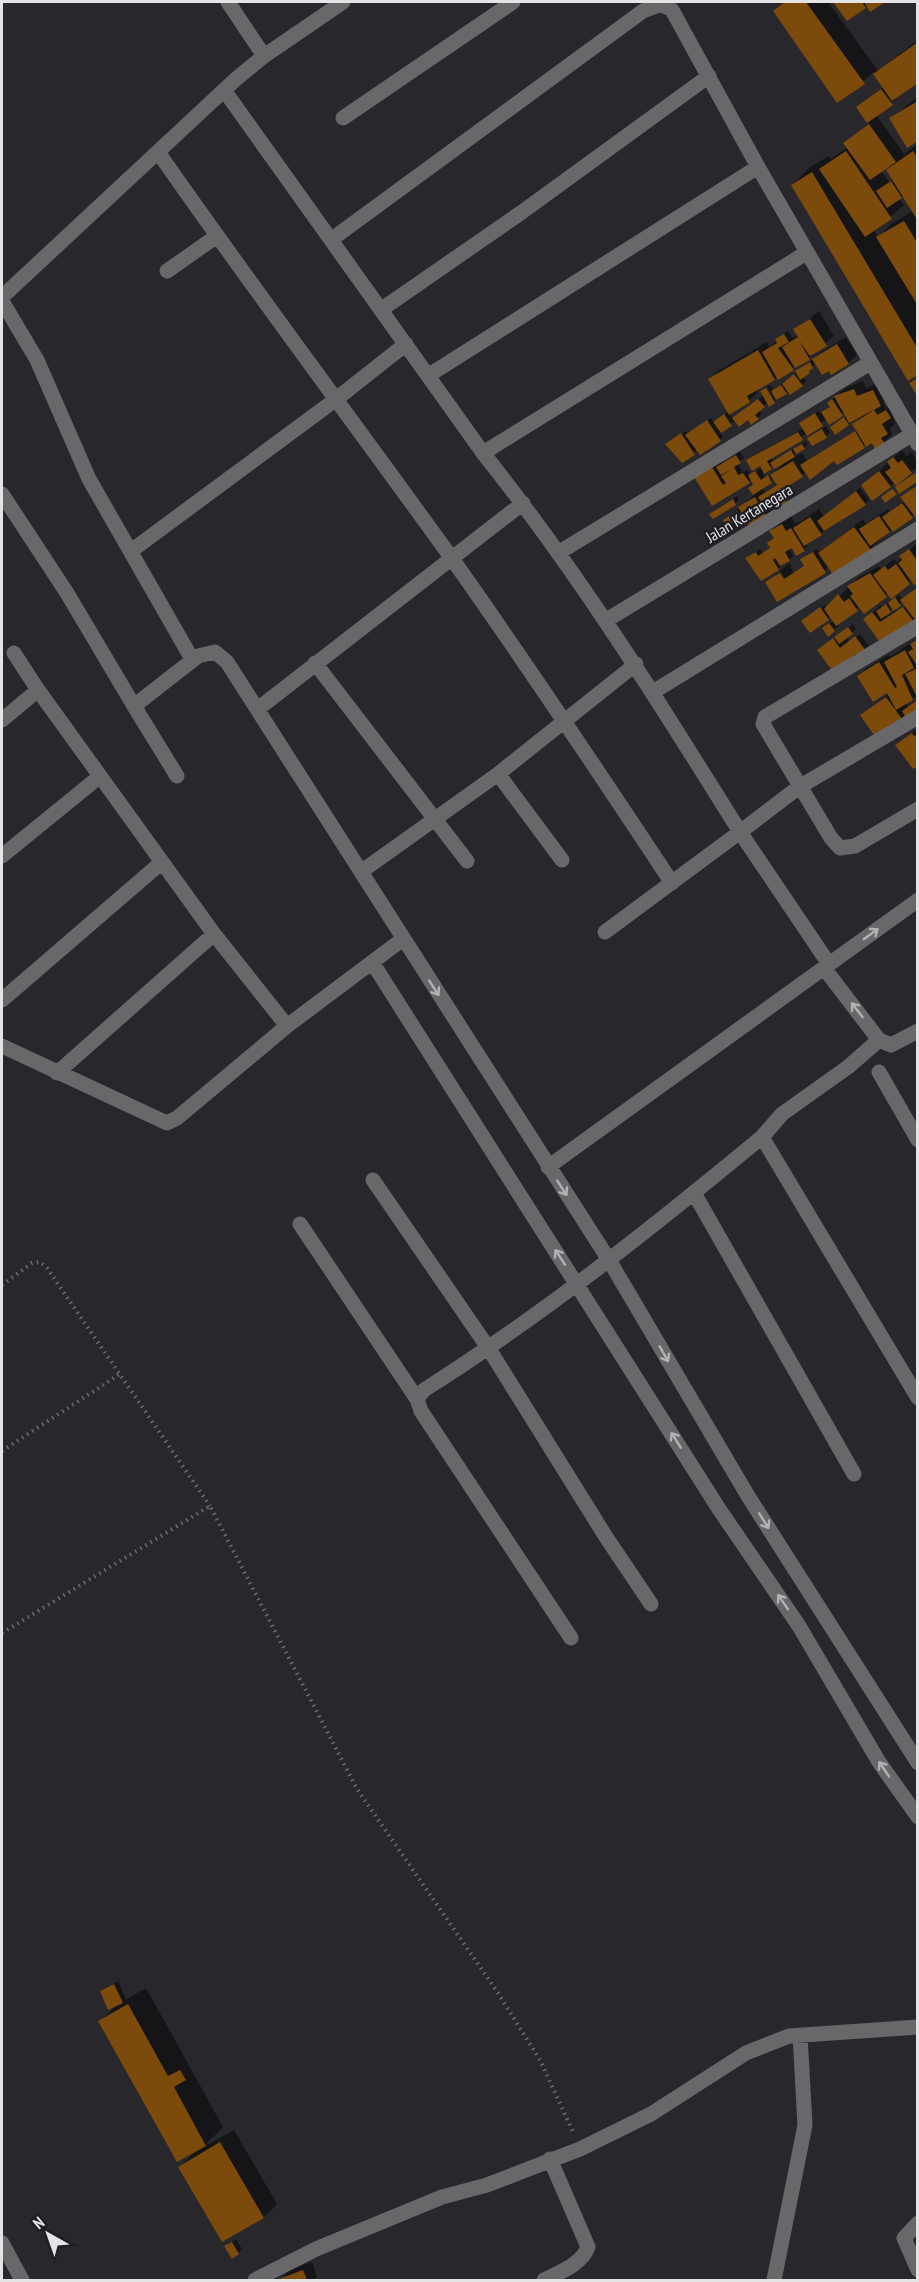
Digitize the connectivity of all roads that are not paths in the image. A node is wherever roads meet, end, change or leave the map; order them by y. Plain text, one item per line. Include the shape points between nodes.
1 (228, 2) edge
2 (341, 2) edge
3 (513, 2) edge
4 (264, 56) junction
5 (709, 76) junction
6 (224, 90) junction
7 (343, 118) dead end
8 (158, 152) junction
9 (758, 168) junction
10 (217, 236) junction
11 (332, 238) junction
12 (806, 253) junction
13 (167, 272) dead end
14 (2, 299) edge
15 (382, 309) junction
16 (406, 344) junction
17 (870, 363) junction
18 (429, 375) junction
19 (335, 400) junction
20 (914, 440) edge
21 (483, 453) junction
22 (2, 494) edge
23 (523, 503) junction
24 (918, 529) edge
25 (131, 551) junction
26 (558, 553) junction
27 (453, 560) junction
28 (605, 621) junction
29 (918, 626) edge
30 (14, 653) dead end
31 (192, 659) junction
32 (315, 663) junction
33 (636, 664) junction
34 (38, 690) junction
35 (653, 692) junction
36 (134, 706) junction
37 (259, 708) junction
38 (918, 717) edge
39 (2, 720) edge
40 (564, 720) junction
41 (498, 774) junction
42 (177, 776) dead end
43 (99, 777) junction
44 (799, 787) junction
45 (918, 809) edge
46 (436, 820) junction
47 (740, 832) junction
48 (2, 856) edge
49 (562, 860) dead end
50 (467, 861) dead end
51 (162, 862) junction
52 (362, 871) junction
53 (672, 883) junction
54 (918, 900) edge
55 (605, 932) dead end
56 (214, 934) junction
57 (403, 939) junction
58 (372, 962) junction
59 (827, 966) junction
60 (2, 1000) edge
61 (287, 1026) junction
62 (918, 1031) edge
63 (879, 1040) junction
64 (2, 1046) edge
65 (879, 1072) dead end
66 (57, 1073) junction
67 (762, 1137) junction
68 (918, 1140) edge
69 (548, 1167) junction
70 (373, 1180) dead end
71 (694, 1193) junction
72 (300, 1224) dead end
73 (609, 1260) junction
74 (578, 1285) junction
75 (489, 1349) junction
76 (918, 1398) edge
77 (417, 1399) junction
78 (854, 1474) dead end
79 (651, 1604) dead end
80 (571, 1638) dead end
81 (918, 1763) edge
82 (918, 1817) edge
83 (918, 2026) edge
84 (794, 2036) junction
85 (550, 2159) junction
86 (918, 2223) edge
87 (2, 2243) edge
88 (918, 2270) edge
89 (22, 2280) edge
90 (255, 2280) edge
91 (544, 2280) edge
92 (774, 2280) edge

1 - 4 street
2 - 4 street
3 - 7 street
4 - 6 street
5 - 9 street
5 - 11 street via 672,10 660,4 643,11
5 - 15 street
6 - 8 street
6 - 11 street
8 - 10 street
8 - 14 street
9 - 12 street
9 - 18 street
10 - 13 street
10 - 19 street
11 - 15 street
12 - 17 street
12 - 21 street
14 - 25 street via 37,360 89,479
15 - 16 street
16 - 18 street
16 - 19 street
17 - 20 street
17 - 26 street
18 - 21 street
19 - 25 street
19 - 27 street
20 - 28 street, Jalan Kertanegara
21 - 23 street
22 - 36 street
23 - 26 street
23 - 27 street
24 - 35 street
25 - 31 street
26 - 28 street
27 - 32 street
27 - 40 street
28 - 33 street
29 - 44 street via 765,717 765,732
30 - 34 street
31 - 36 street
31 - 37 street via 207,652 222,656
32 - 37 street
32 - 46 street
33 - 35 street
33 - 40 street
34 - 39 street
34 - 43 street
35 - 47 street
36 - 42 street
37 - 52 street
38 - 44 street
40 - 41 street
40 - 53 street
41 - 46 street
41 - 49 street
43 - 48 street
43 - 51 street
44 - 45 street via 840,848 855,846
44 - 47 street
46 - 50 street
46 - 52 street
47 - 53 street
47 - 59 street
51 - 56 street
51 - 60 street
52 - 57 street
53 - 55 street
59 -> 54 street
56 - 61 street
56 - 66 street
57 - 58 street
57 -> 69 street
58 - 61 street
74 -> 58 street
63 -> 59 street
59 - 69 street
61 - 66 street via 170,1123
62 - 63 street via 891,1045
63 - 67 street via 782,1114
64 - 66 street
65 - 68 street
67 - 71 street
67 - 76 street
69 -> 73 street
70 - 75 street
71 - 73 street
71 - 78 street
72 - 77 street
73 - 74 street
73 -> 81 street via 748,1496
74 - 75 street
82 -> 74 street via 879,1762 800,1626 719,1509
75 - 77 street via 424,1390
75 - 79 street
77 - 80 street via 421,1411
83 - 84 street
84 - 85 street via 746,2053 651,2114
84 - 92 street via 805,2125
85 - 90 street via 400,2214
85 - 91 street via 588,2247 576,2263
86 - 88 street via 904,2238
87 - 89 street

